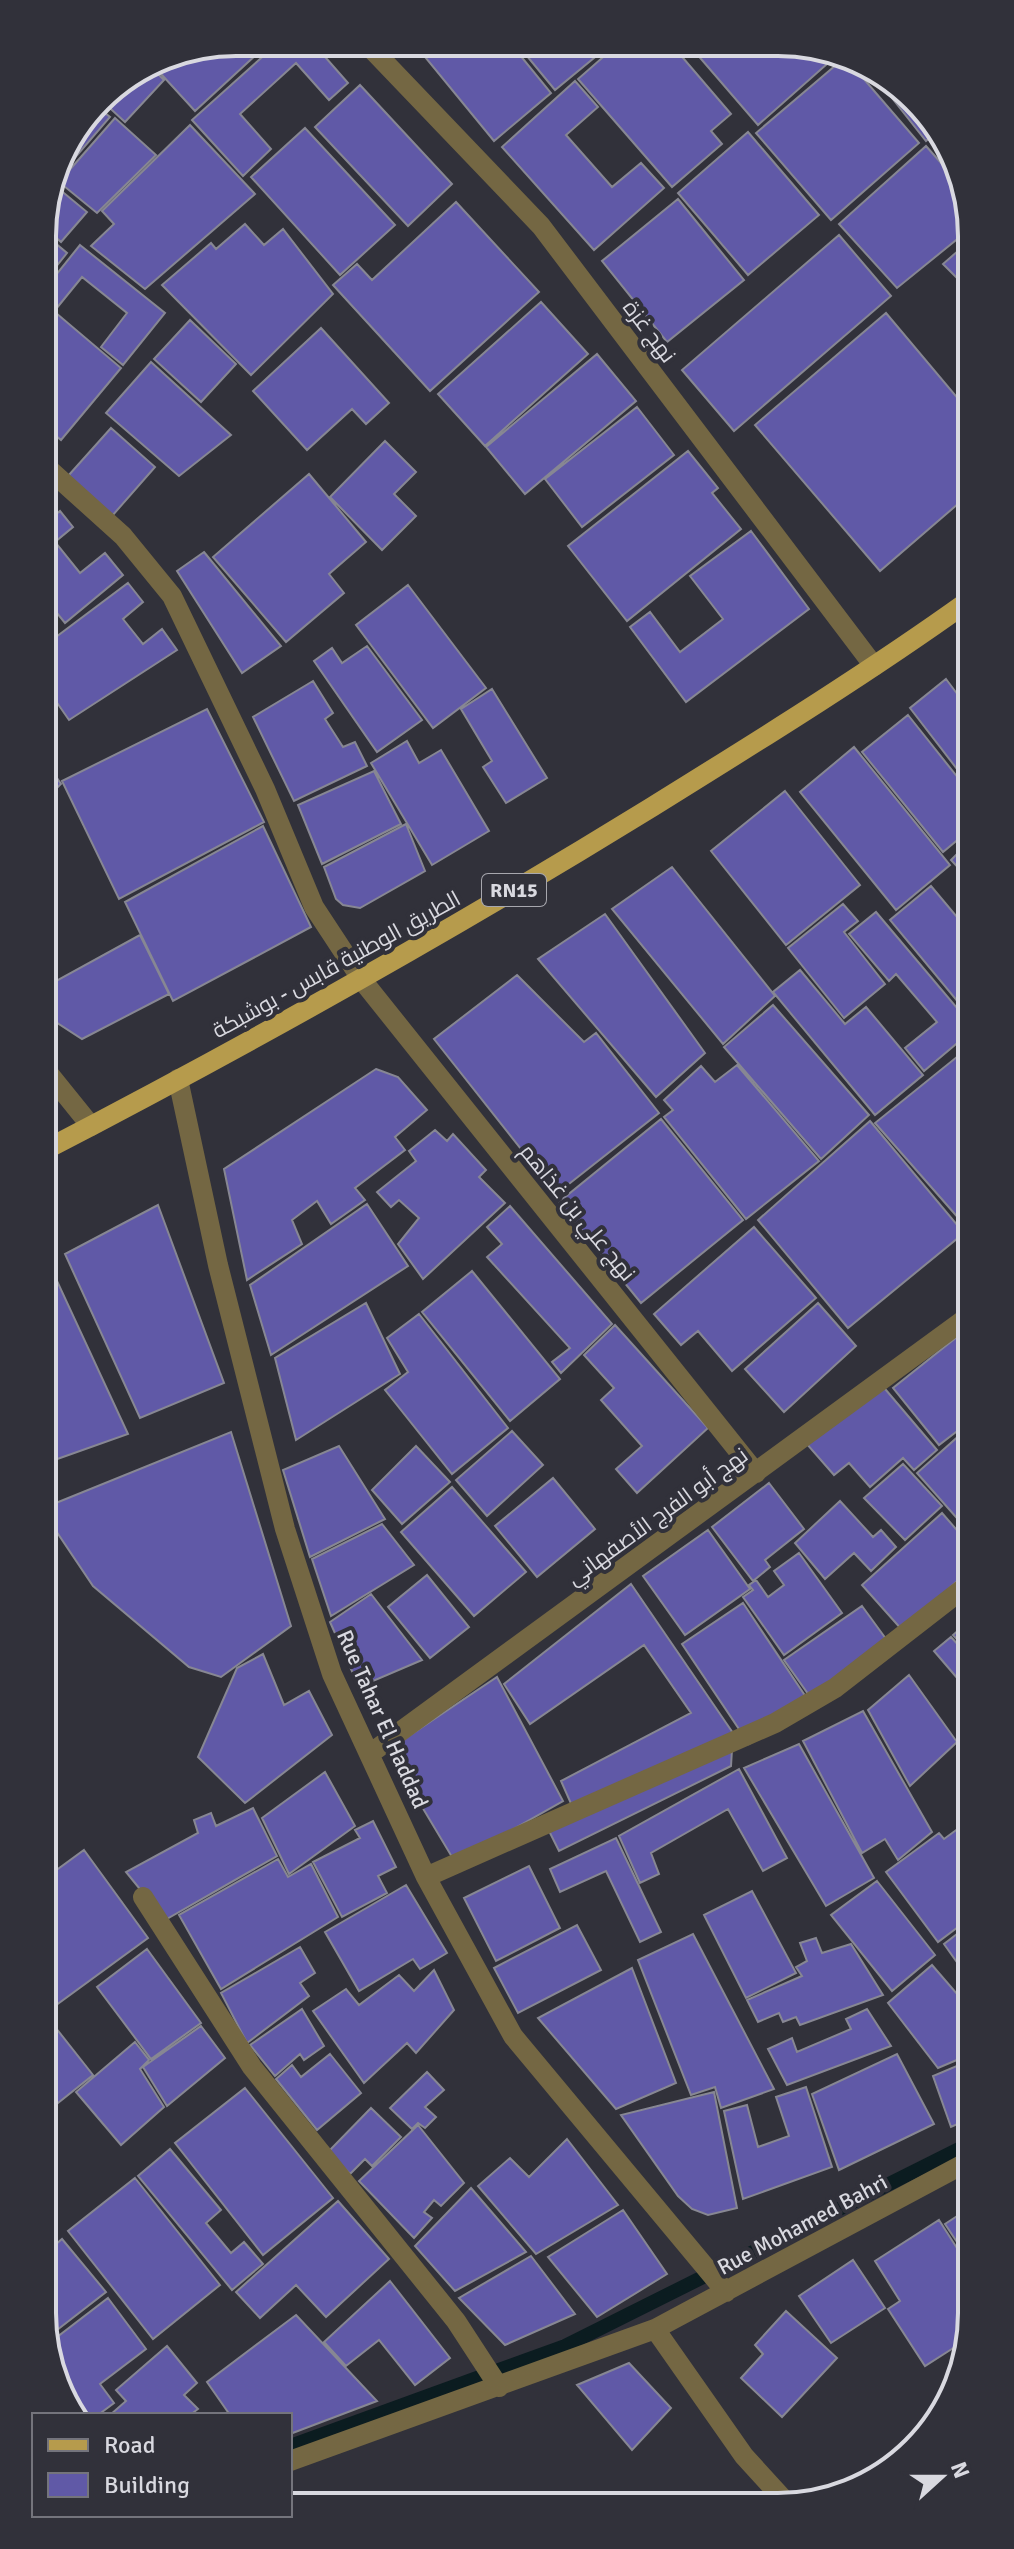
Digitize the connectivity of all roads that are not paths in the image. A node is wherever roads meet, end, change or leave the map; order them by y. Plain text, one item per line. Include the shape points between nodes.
1 (378, 56) edge
2 (56, 476) edge
3 (958, 608) edge
4 (874, 666) junction
5 (362, 980) junction
6 (178, 1079) junction
7 (56, 1083) edge
8 (91, 1126) junction
9 (56, 1144) edge
10 (958, 1324) edge
11 (756, 1473) junction
12 (958, 1593) edge
13 (371, 1753) junction
14 (426, 1877) junction
15 (143, 1897) dead end
16 (958, 2167) edge
17 (726, 2292) junction
18 (655, 2329) junction
19 (499, 2387) junction
20 (292, 2460) edge
21 (778, 2493) edge

1 - 4 street, نهج غزة via 541,226
2 - 5 street, نهج علي بن غذاهم via 123,536 172,596 259,775 314,907
3 - 4 main road, الطريق الوطنية قابس - بوشبكة / RN15
4 - 5 main road, الطريق الوطنية قابس - بوشبكة / RN15 via 580,851
5 - 6 main road, الطريق الوطنية قابس - بوشبكة / RN15
5 - 11 street, نهج علي بن غذاهم
6 - 8 main road, الطريق الوطنية قابس - بوشبكة / RN15
6 - 13 street, Rue Tahar El Haddad via 218,1265 285,1529 332,1674
7 - 8 street
8 - 9 main road, الطريق الوطنية قابس - بوشبكة / RN15
10 - 11 street, نهج أبو الفرج الأصفهاني
11 - 13 street, نهج أبو الفرج الأصفهاني
12 - 14 street via 835,1688 775,1723
13 - 14 street, Rue Tahar El Haddad
14 - 17 street, Rue Tahar El Haddad via 513,2036
15 - 19 street via 252,2067 456,2321
16 - 17 street, Rue Mohamed Bahri
17 - 18 street, Rue Mohamed Bahri
18 - 19 street, Rue Mohamed Bahri
18 - 21 street via 744,2456
19 - 20 street, Rue Mohamed Bahri

